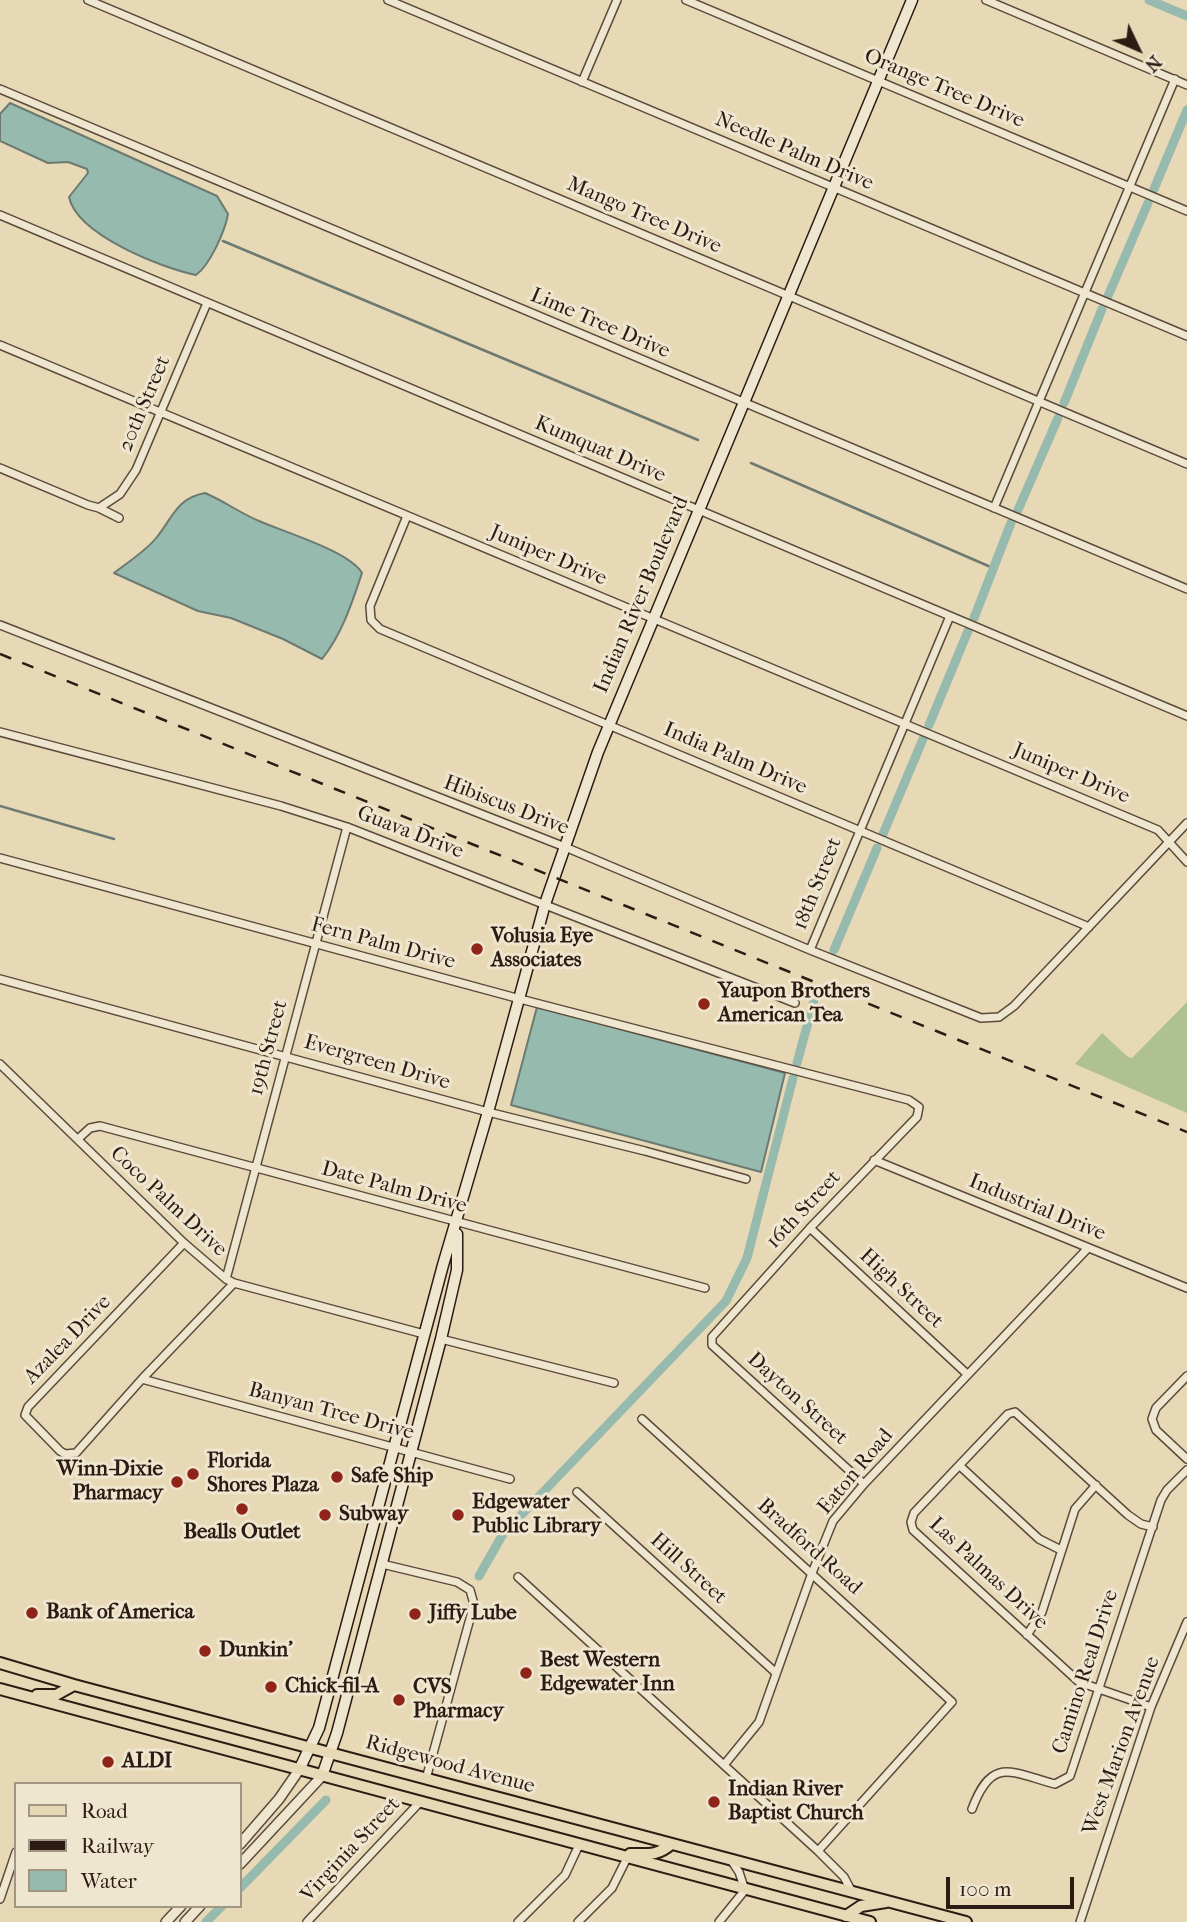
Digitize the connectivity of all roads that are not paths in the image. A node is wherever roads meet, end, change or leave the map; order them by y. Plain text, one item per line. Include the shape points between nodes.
1 (88, 0) edge
2 (388, 0) edge
3 (617, 0) edge
4 (687, 0) edge
5 (912, 0) edge
6 (986, 0) edge
7 (1175, 79) junction
8 (878, 81) junction
9 (582, 82) junction
10 (1187, 85) edge
11 (0, 89) edge
12 (1130, 187) junction
13 (834, 188) junction
14 (1187, 211) edge
15 (0, 215) edge
16 (1085, 293) junction
17 (789, 296) junction
18 (207, 303) junction
19 (1187, 336) edge
20 (0, 345) edge
21 (1040, 401) junction
22 (744, 403) junction
23 (160, 412) junction
24 (1187, 464) edge
25 (0, 468) edge
26 (99, 508) junction
27 (994, 508) junction
28 (699, 510) junction
29 (407, 516) junction
30 (119, 519) dead end
31 (1187, 589) edge
32 (950, 616) junction
33 (653, 619) junction
34 (0, 625) edge
35 (1187, 716) edge
36 (904, 722) junction
37 (609, 725) junction
38 (0, 732) edge
39 (1187, 823) edge
40 (346, 827) junction
41 (859, 830) junction
42 (1170, 841) junction
43 (565, 847) junction
44 (0, 858) edge
45 (1187, 862) edge
46 (545, 904) junction
47 (1088, 927) junction
48 (315, 944) junction
49 (810, 950) junction
50 (0, 979) edge
51 (520, 999) junction
52 (794, 1003) dead end
53 (285, 1056) junction
54 (0, 1064) edge
55 (919, 1107) joint
56 (488, 1112) junction
57 (78, 1139) junction
58 (874, 1160) junction
59 (254, 1168) junction
60 (746, 1179) dead end
61 (457, 1223) junction
62 (810, 1228) junction
63 (184, 1243) junction
64 (1088, 1248) junction
65 (230, 1281) junction
66 (705, 1288) dead end
67 (1187, 1288) edge
68 (424, 1334) junction
69 (712, 1338) joint
70 (440, 1339) junction
71 (967, 1374) junction
72 (1187, 1376) edge
73 (142, 1379) junction
74 (614, 1383) dead end
75 (642, 1419) dead end
76 (394, 1448) junction
77 (76, 1453) joint
78 (412, 1453) junction
79 (1187, 1459) edge
80 (960, 1466) junction
81 (1187, 1470) edge
82 (510, 1479) dead end
83 (864, 1484) junction
84 (1096, 1485) junction
85 (577, 1492) dead end
86 (1153, 1527) junction
87 (1061, 1550) junction
88 (382, 1564) junction
89 (812, 1573) junction
90 (518, 1577) dead end
91 (1187, 1622) edge
92 (1027, 1635) junction
93 (0, 1662) edge
94 (776, 1673) junction
95 (74, 1685) junction
96 (0, 1689) edge
97 (1098, 1690) junction
98 (20, 1695) junction
99 (1151, 1707) junction
100 (311, 1748) junction
101 (331, 1753) junction
102 (723, 1765) junction
103 (299, 1770) junction
104 (322, 1776) junction
105 (426, 1779) junction
106 (421, 1802) junction
107 (972, 1809) dead end
108 (255, 1827) junction
109 (265, 1837) junction
110 (242, 1841) edge
111 (671, 1844) junction
112 (579, 1845) junction
113 (818, 1852) junction
114 (610, 1853) junction
115 (14, 1858) edge
116 (627, 1858) junction
117 (731, 1860) junction
118 (242, 1862) edge
119 (745, 1890) junction
120 (852, 1892) junction
121 (0, 1899) edge
122 (890, 1902) junction
123 (179, 1908) edge
124 (198, 1908) edge
125 (844, 1919) edge
126 (166, 1922) edge
127 (185, 1922) edge
128 (307, 1922) edge
129 (518, 1922) edge
130 (578, 1922) edge
131 (719, 1922) edge
132 (870, 1922) edge
133 (966, 1922) edge
134 (1080, 1922) edge

1 - 17 street, Mango Tree Drive
2 - 9 street, Needle Palm Drive
3 - 9 street
4 - 8 street, Orange Tree Drive
5 - 8 main road, Indian River Boulevard
6 - 7 street
7 - 10 street
7 - 12 street
8 - 12 street, Orange Tree Drive
8 - 13 main road, Indian River Boulevard
9 - 13 street, Needle Palm Drive
11 - 22 street, Lime Tree Drive
12 - 14 street, Orange Tree Drive
12 - 16 street
13 - 16 street, Needle Palm Drive
13 - 17 main road, Indian River Boulevard
15 - 18 street, Kumquat Drive
16 - 19 street, Needle Palm Drive
16 - 21 street
17 - 21 street, Mango Tree Drive
17 - 22 main road, Indian River Boulevard
18 - 23 street, 20th Street
18 - 28 street, Kumquat Drive
20 - 23 street, Juniper Drive
21 - 24 street, Mango Tree Drive
21 - 27 street
22 - 27 street, Lime Tree Drive
22 - 28 main road, Indian River Boulevard
23 - 26 street, 20th Street via 136,470 120,494
23 - 29 street, Juniper Drive
25 - 26 street
26 - 30 street
27 - 31 street, Lime Tree Drive
28 - 32 street, Kumquat Drive
28 - 33 main road, Indian River Boulevard
29 - 33 street, Juniper Drive
29 - 37 street, India Palm Drive via 370,606 371,620 380,629
32 - 35 street, Kumquat Drive
32 - 36 street, 18th Street
33 - 36 street, Juniper Drive
33 - 37 main road, Indian River Boulevard
34 - 43 street, Hibiscus Drive
36 - 41 street, 18th Street
36 - 42 street, Juniper Drive via 1158,830
37 - 41 street, India Palm Drive
37 - 43 main road, Indian River Boulevard
38 - 40 street, Guava Drive
39 - 42 street
40 - 46 street, Guava Drive
40 - 48 street, 19th Street
41 - 47 street, India Palm Drive
41 - 49 street, 18th Street
42 - 45 street, Juniper Drive
42 - 47 street
43 - 46 main road, Indian River Boulevard
43 - 49 street, Hibiscus Drive
44 - 48 street, Fern Palm Drive
46 - 51 main road, Indian River Boulevard
46 - 52 street, Guava Drive
47 - 49 street, Hibiscus Drive via 999,1017 981,1018
48 - 51 street, Fern Palm Drive
48 - 53 street, 19th Street
50 - 53 street, Evergreen Drive
51 - 55 street, Fern Palm Drive via 909,1100
51 - 56 main road, Indian River Boulevard
53 - 56 street, Evergreen Drive
53 - 59 street, 19th Street
54 - 57 street, Coco Palm Drive
55 - 58 street, 16th Street via 917,1117
56 - 60 street, Evergreen Drive
56 - 61 main road, Indian River Boulevard
57 - 59 street, Date Palm Drive via 100,1126
57 - 63 street, Coco Palm Drive
58 - 62 street, 16th Street
58 - 64 street, Industrial Drive
59 - 61 street, Date Palm Drive
59 - 65 street, 19th Street
61 - 66 street, Date Palm Drive
61 - 68 main road
61 - 70 main road via 457,1270
62 - 69 street, 16th Street
62 - 71 street, High Street
63 - 65 street, Coco Palm Drive
63 - 77 street, Azalea Drive via 28,1407 25,1415 52,1443 65,1454
64 - 67 street, Industrial Drive
64 - 71 street, Eaton Road
65 - 68 street, Coco Palm Drive
65 - 73 street, 19th Street
68 - 76 main road
69 - 83 street, Dayton Street via 712,1345
70 - 74 street
70 - 78 main road
71 - 83 street, Eaton Road
72 - 79 street via 1156,1408 1152,1419 1156,1430
73 - 76 street, Banyan Tree Drive
73 - 77 street, 19th Street
75 - 89 street, Bradford Road
76 - 78 street, Banyan Tree Drive
76 - 100 main road
78 - 82 street, Banyan Tree Drive
78 - 88 main road
80 - 84 street, Las Palmas Drive via 1008,1414 1016,1412
80 - 87 street via 1039,1539
80 - 92 street, Las Palmas Drive via 914,1513 913,1530
81 - 86 street, Camino Real Drive via 1161,1500
83 - 89 street, Eaton Road via 833,1521
84 - 86 street, Las Palmas Drive via 1135,1521
84 - 87 street via 1075,1509
85 - 94 street, Hill Street
86 - 97 street, Camino Real Drive
87 - 92 street via 1042,1612
88 - 101 main road
88 - 105 street via 457,1582 470,1590 474,1604
89 - 94 street, Eaton Road
89 - 113 street, Bradford Road via 952,1702
90 - 102 street
91 - 99 street, West Marion Avenue
92 - 97 street, Las Palmas Drive via 1079,1682
93 - 95 main road, Ridgewood Avenue
94 - 102 street, Eaton Road via 759,1722
95 - 98 main road via 56,1695
95 - 100 main road, Ridgewood Avenue
96 - 98 main road, Ridgewood Avenue
97 - 99 street, Las Palmas Drive
97 - 107 street, Camino Real Drive via 1070,1776 1055,1784 1005,1771 994,1774
98 - 103 main road, Ridgewood Avenue
99 - 134 street, West Marion Avenue
100 - 101 main road, Ridgewood Avenue
100 - 103 main road
101 - 104 main road
101 - 105 main road, Ridgewood Avenue
102 - 113 street
103 - 104 main road, Ridgewood Avenue
103 - 108 street
104 - 106 main road, Ridgewood Avenue
104 - 109 street
105 - 111 main road, Ridgewood Avenue
106 - 112 main road, Ridgewood Avenue
106 - 128 street, Virginia Street
108 - 109 street
108 - 110 street
109 - 118 street
111 - 114 main road via 652,1855
111 - 117 main road, Ridgewood Avenue
112 - 114 main road, Ridgewood Avenue
112 - 129 street via 565,1875
113 - 120 street via 844,1877
114 - 116 main road, Ridgewood Avenue
115 - 121 street
116 - 119 main road, Ridgewood Avenue
116 - 130 street via 612,1888
117 - 119 street
117 - 120 main road, Ridgewood Avenue
119 - 125 main road, Ridgewood Avenue
119 - 131 street
120 - 122 main road, Ridgewood Avenue
122 - 125 main road, Ridgewood Avenue via 861,1906
122 - 133 main road, Ridgewood Avenue
123 - 126 street
124 - 127 street
125 - 132 main road, Ridgewood Avenue

